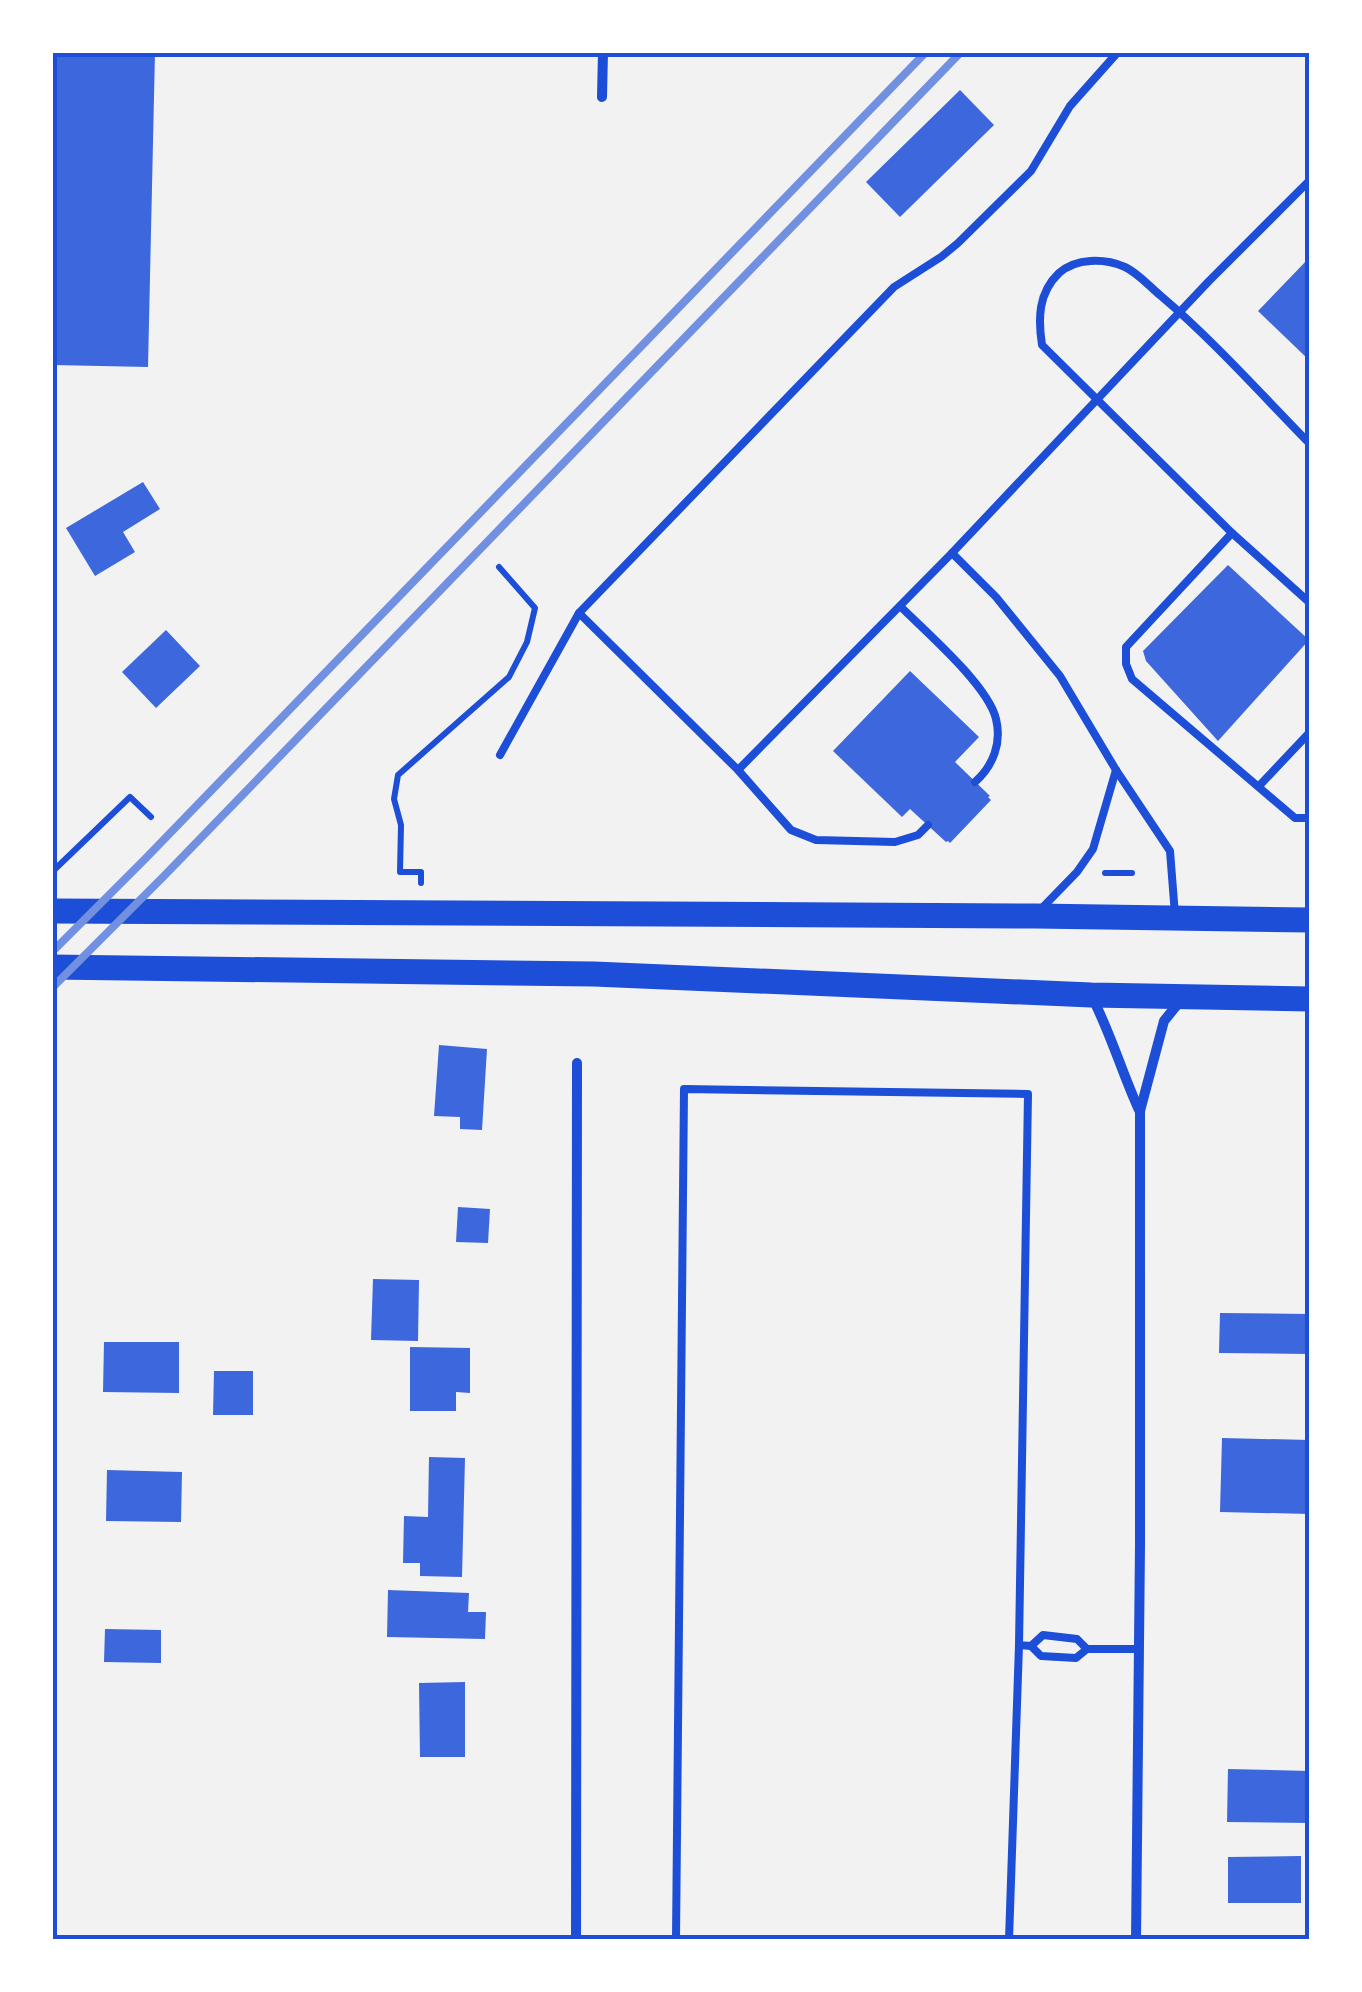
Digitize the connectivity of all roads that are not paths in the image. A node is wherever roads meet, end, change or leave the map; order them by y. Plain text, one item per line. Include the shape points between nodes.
1 (603, 52) edge
2 (1118, 52) edge
3 (602, 97) dead end
4 (1310, 180) edge
5 (1180, 312) junction
6 (1096, 400) junction
7 (1310, 444) edge
8 (1232, 533) junction
9 (952, 553) junction
10 (1310, 604) edge
11 (900, 606) junction
12 (579, 614) junction
13 (1310, 732) edge
14 (500, 755) dead end
15 (738, 770) junction
16 (1116, 770) junction
17 (975, 782) dead end
18 (1259, 786) junction
19 (1310, 818) edge
20 (928, 825) dead end
21 (52, 911) edge
22 (1035, 916) junction
23 (1176, 918) junction
24 (1310, 920) edge
25 (52, 967) edge
26 (1091, 995) junction
27 (1183, 998) junction
28 (1310, 999) edge
29 (577, 1063) dead end
30 (1140, 1111) junction
31 (1019, 1645) junction
32 (1032, 1646) junction
33 (1087, 1649) junction
34 (1139, 1649) junction
35 (576, 1940) edge
36 (676, 1940) edge
37 (1009, 1940) edge
38 (1136, 1940) edge

1 - 3 street
2 - 12 lane via 1070,106 1031,171 958,243 894,287
4 - 5 lane
5 - 6 lane
5 - 6 lane via 1128,268 1105,261 1067,267 1055,277 1038,317 1042,345
5 - 7 lane
6 - 8 lane
6 - 9 lane
8 - 10 lane
8 - 18 lane via 1126,647 1126,664 1132,679
9 - 11 lane
9 - 16 lane via 1060,676
11 - 15 lane
11 - 17 lane via 978,685 996,718 997,752
12 - 14 lane
12 - 15 lane
13 - 18 lane
15 - 20 lane via 791,830 816,840 894,842
16 - 22 lane via 1093,849
16 - 23 lane via 1170,851
18 - 19 lane via 1295,818
21 - 22 main road
22 - 23 main road
23 - 24 main road
25 - 26 main road via 594,974
26 - 27 main road
26 - 30 street
27 - 28 main road
27 - 30 street via 1164,1021
29 - 35 street
30 - 34 street
31 - 32 lane
31 - 36 lane via 1028,1094 684,1089
31 - 37 lane
32 - 33 lane via 1041,1656 1076,1658
32 - 33 lane via 1042,1635 1077,1638
33 - 34 lane
34 - 38 street

